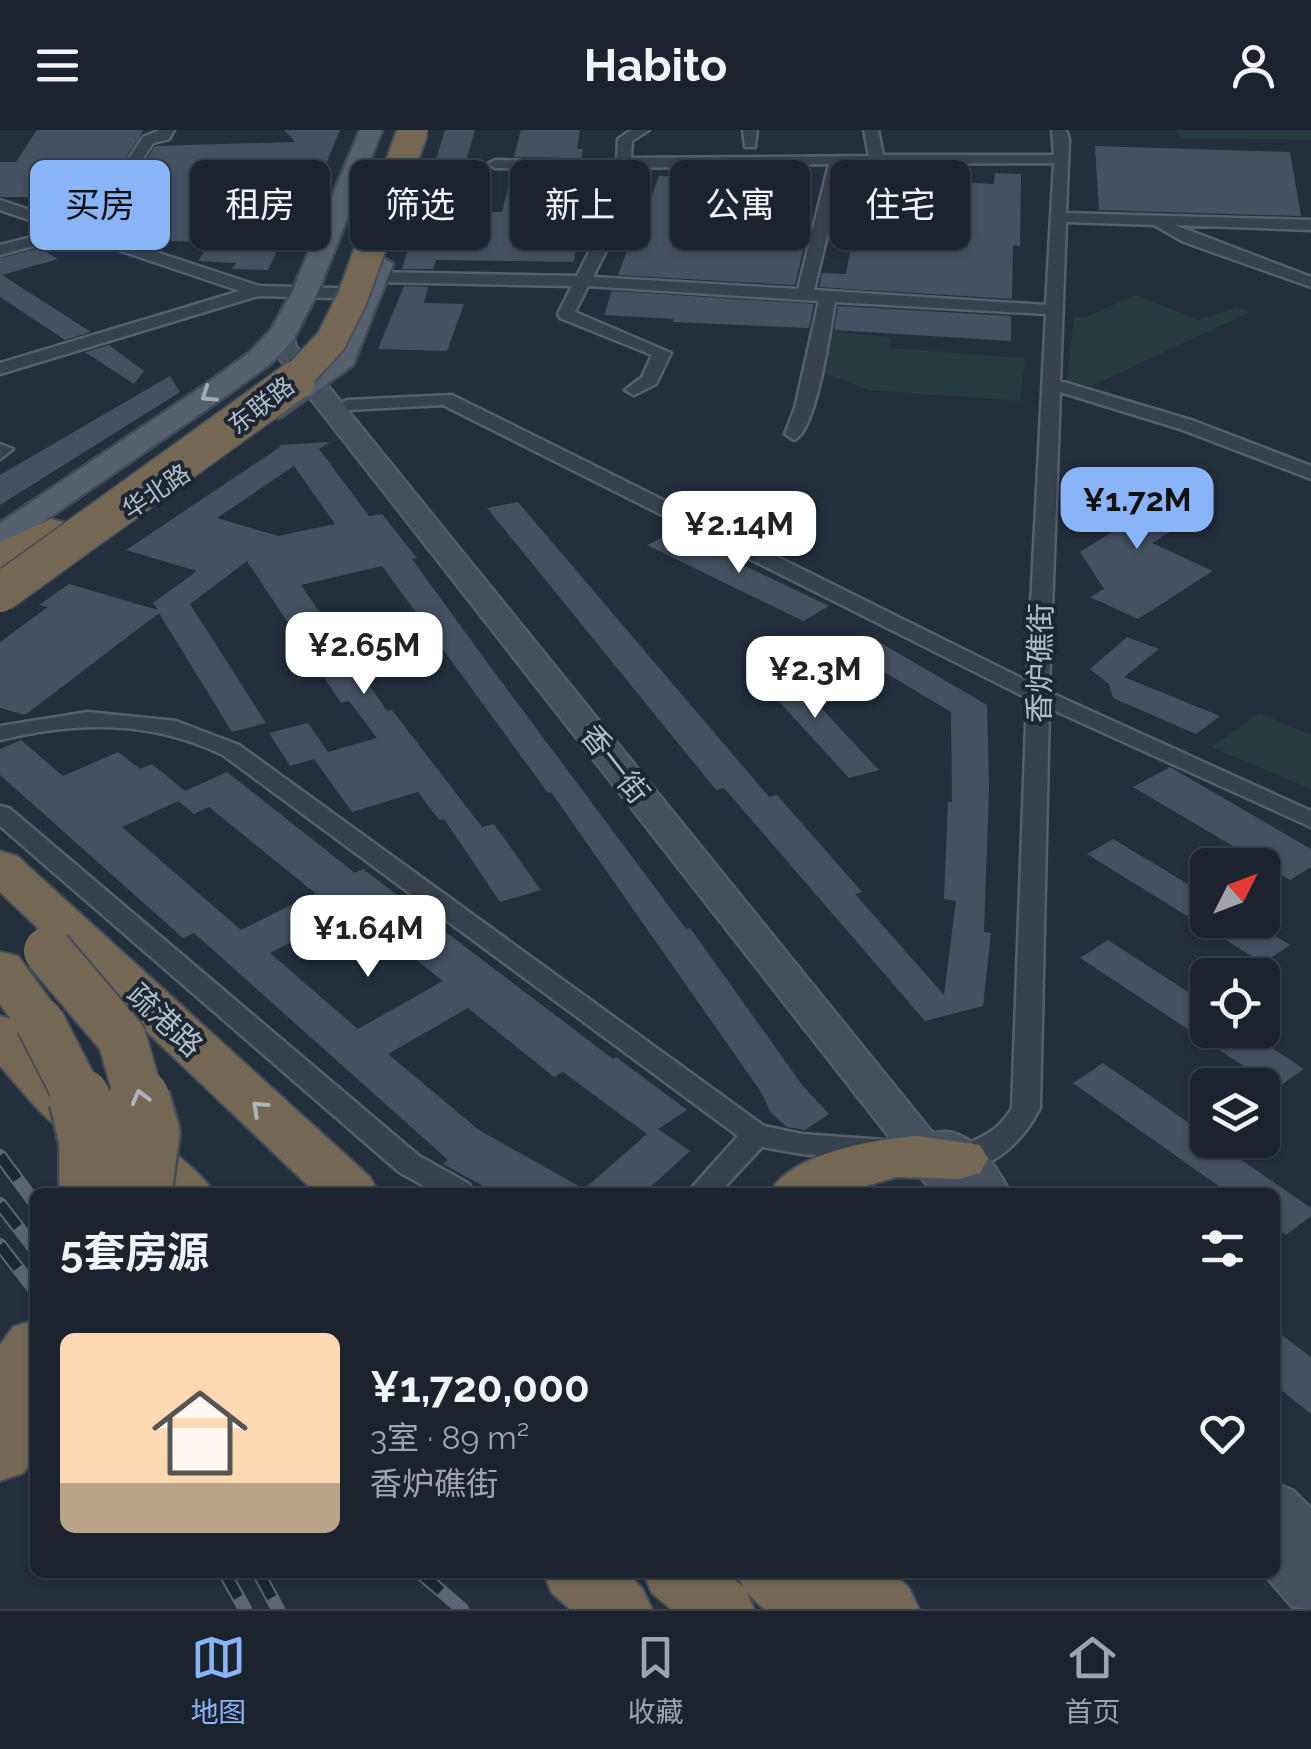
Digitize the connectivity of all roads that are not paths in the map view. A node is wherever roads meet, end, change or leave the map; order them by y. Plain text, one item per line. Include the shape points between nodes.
1 (167, 130) edge
2 (370, 130) edge
3 (382, 130) edge
4 (412, 130) edge
5 (427, 130) edge
6 (642, 130) edge
7 (871, 130) edge
8 (1059, 130) edge
9 (1061, 159) junction
10 (135, 160) edge
11 (622, 160) edge
12 (877, 160) joint
13 (650, 161) edge
14 (830, 162) edge
15 (495, 164) dead end
16 (510, 164) edge
17 (830, 190) edge
18 (0, 205) edge
19 (30, 214) edge
20 (1058, 217) junction
21 (1152, 220) junction
22 (1311, 224) edge
23 (30, 242) edge
24 (0, 250) edge
25 (139, 250) edge
26 (598, 250) edge
27 (581, 282) junction
28 (1311, 282) edge
29 (372, 285) junction
30 (258, 291) junction
31 (305, 292) junction
32 (804, 295) junction
33 (828, 296) junction
34 (1054, 310) junction
35 (284, 334) junction
36 (343, 359) junction
37 (0, 369) edge
38 (312, 383) junction
39 (1051, 384) junction
40 (634, 390) dead end
41 (347, 405) junction
42 (794, 434) dead end
43 (1311, 473) edge
44 (51, 530) junction
45 (0, 536) edge
46 (0, 558) edge
47 (0, 568) edge
48 (0, 597) edge
49 (1040, 696) junction
50 (0, 733) edge
51 (0, 813) edge
52 (1311, 820) edge
53 (0, 866) edge
54 (0, 900) edge
55 (0, 968) edge
56 (0, 982) edge
57 (20, 1028) edge
58 (65, 1101) junction
59 (756, 1135) junction
60 (953, 1173) edge
61 (340, 1184) edge
62 (90, 1188) edge
63 (142, 1188) edge
64 (154, 1188) edge
65 (179, 1188) edge
66 (451, 1188) edge
67 (708, 1188) edge
68 (806, 1188) edge
69 (901, 1188) edge
70 (30, 1351) edge
71 (0, 1392) edge
72 (30, 1422) edge
73 (0, 1454) edge
74 (1280, 1510) edge
75 (1311, 1543) edge
76 (1280, 1556) edge
77 (546, 1578) edge
78 (583, 1578) edge
79 (683, 1578) edge
80 (777, 1578) edge
81 (851, 1578) edge
82 (1311, 1590) edge
83 (576, 1609) edge
84 (618, 1609) edge
85 (720, 1609) edge
86 (811, 1609) edge
87 (884, 1609) edge

1 - 10 street via 148,140
2 - 31 main road
3 - 44 highway, 东联路 via 314,304 265,384
4 - 48 highway, 东联路, bridge via 331,341 288,388 74,536
5 - 29 main road
6 - 11 street via 624,139
7 - 12 street
8 - 9 street, 香炉礁街
9 - 12 street
9 - 20 street, 香炉礁街
13 - 14 street
15 - 16 street
17 - 32 street
18 - 19 street
20 - 21 street
20 - 34 street, 香炉礁街
21 - 22 street
21 - 28 street
23 - 24 street
25 - 30 street
26 - 27 street
27 - 29 street
27 - 32 street
27 - 40 street via 566,314 662,353 650,380
29 - 31 street
29 - 36 main road
30 - 31 street
30 - 37 street
31 - 35 main road
32 - 33 street
33 - 34 street
33 - 42 street
34 - 39 street, 香炉礁街
35 - 38 street, 香一街 via 283,347
35 -> 45 main road via 216,390
36 - 38 main road, 华北路
36 - 41 street via 336,383
38 - 48 main road, 华北路
38 - 60 street, 香一街
39 - 43 street via 1188,425
39 - 49 street, 香炉礁街
41 - 49 street via 446,399
41 - 60 street, 香一街
44 - 46 highway
44 - 47 highway, 东联路
49 - 52 street
49 - 60 street, 香炉礁街 via 1026,1108 1014,1134
50 - 59 street via 41,722 134,720 200,732
51 - 66 street via 409,1164
61 -> 53 highway, 疏港路
63 -> 54 highway, bridge via 149,1132 122,1038
55 - 57 highway
56 - 57 highway
57 - 58 highway
57 - 62 highway, bridge via 72,1074 93,1140
58 - 64 highway
58 - 65 highway
59 - 60 street
59 - 67 street
60 - 68 highway via 852,1166
60 - 69 highway
70 - 71 highway
72 - 73 highway
74 - 75 street
76 - 82 street
77 - 83 highway
78 - 84 highway
79 - 85 highway
80 - 86 highway
81 - 87 highway

